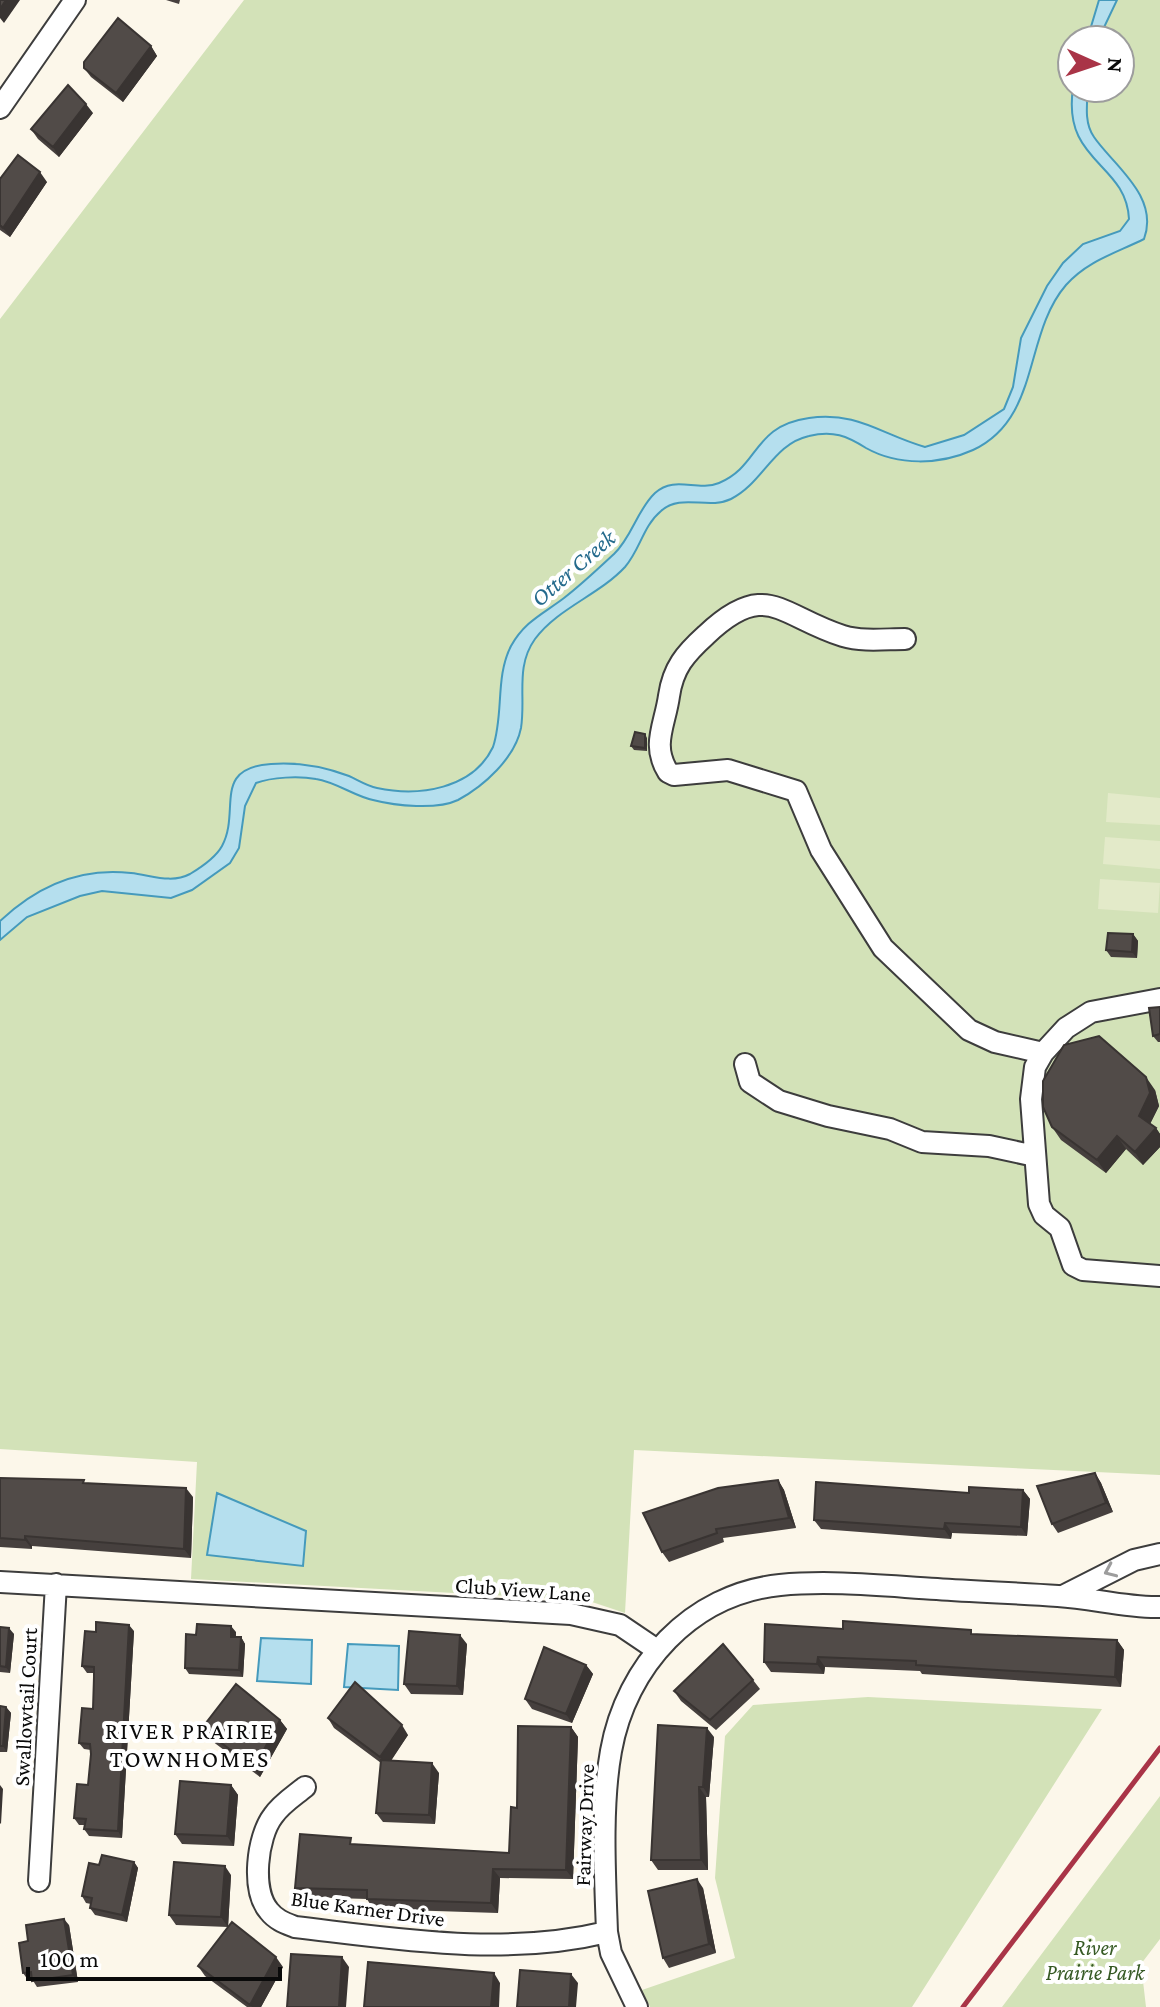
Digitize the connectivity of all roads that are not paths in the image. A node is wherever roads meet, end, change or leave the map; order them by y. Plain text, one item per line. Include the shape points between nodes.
1 (75, 0) edge
2 (0, 108) edge
3 (905, 639) dead end
4 (1160, 999) edge
5 (1043, 1053) junction
6 (745, 1064) dead end
7 (1035, 1156) junction
8 (1160, 1276) edge
9 (1160, 1554) edge
10 (0, 1582) edge
11 (56, 1584) junction
12 (1063, 1596) junction
13 (1160, 1607) edge
14 (657, 1650) junction
15 (305, 1787) dead end
16 (39, 1881) dead end
17 (607, 1932) junction
18 (637, 2007) edge

1 - 2 street
3 - 5 street via 846,637 767,604 738,608 675,668 659,753 674,775 728,770 796,791 821,850 883,948 969,1030
4 - 5 street via 1091,1012 1066,1028
5 - 7 street via 1031,1083
6 - 7 street via 750,1082 779,1101 922,1142 989,1146
7 - 8 street via 1039,1204 1060,1228 1073,1265
9 -> 12 street via 1134,1560
10 - 11 street, Club View Lane
11 - 14 street, Club View Lane via 571,1614 620,1625
11 - 16 street, Swallowtail Court
12 - 13 street
12 - 14 street via 780,1585 713,1606
14 - 17 street, Fairway Drive via 635,1678 611,1752
15 - 17 street, Blue Karner Drive via 272,1818 263,1838 261,1894 278,1921 295,1927 485,1945
17 - 18 street, Fairway Drive via 611,1953

